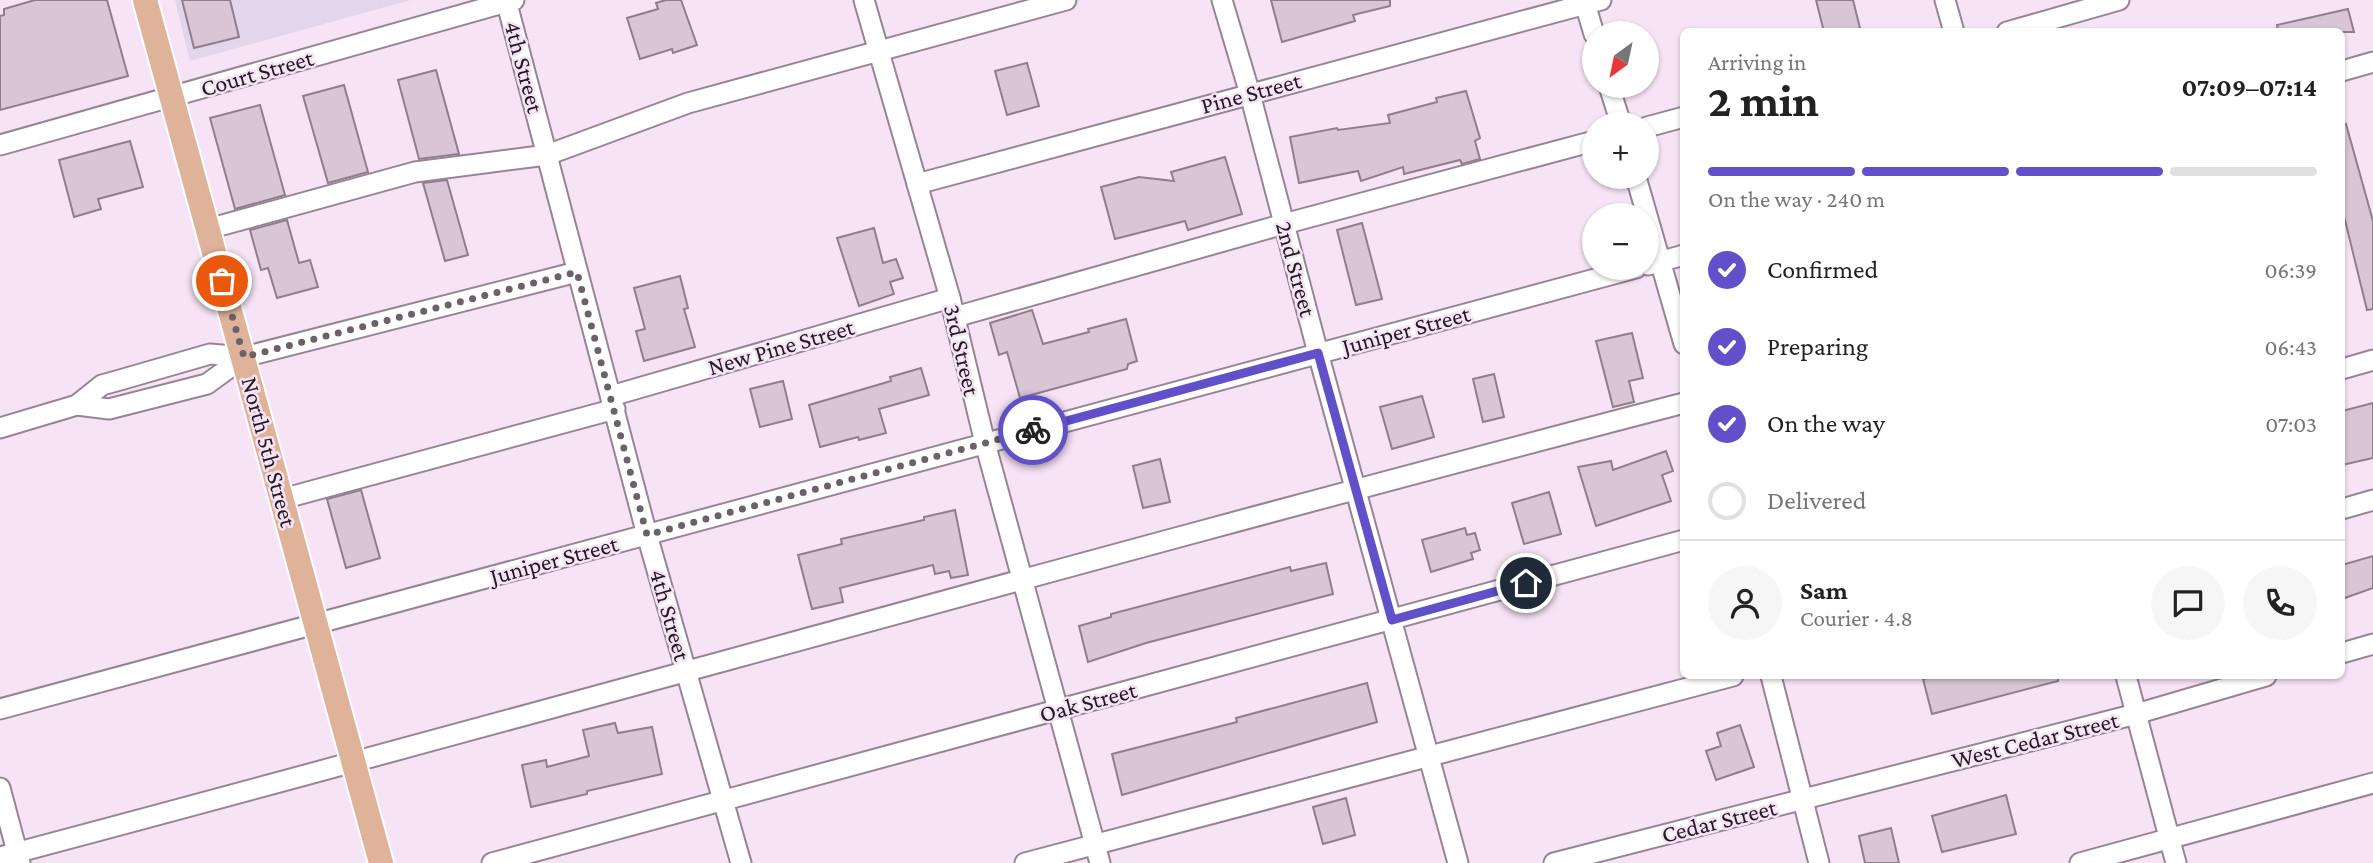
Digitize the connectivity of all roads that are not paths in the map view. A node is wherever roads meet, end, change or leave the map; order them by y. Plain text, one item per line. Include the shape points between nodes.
1 (145, 0) edge
2 (864, 0) edge
3 (1066, 0) edge
4 (1222, 0) edge
5 (1945, 0) edge
6 (2119, 0) edge
7 (509, 1) edge
8 (1590, 1) edge
9 (1592, 21) edge
10 (1953, 28) edge
11 (2021, 28) edge
12 (879, 51) junction
13 (2373, 62) edge
14 (2345, 70) edge
15 (1250, 94) junction
16 (171, 97) junction
17 (1680, 118) edge
18 (1659, 124) edge
19 (1582, 144) edge
20 (0, 145) edge
21 (547, 155) junction
22 (917, 184) junction
23 (1284, 224) junction
24 (208, 229) junction
25 (1680, 256) edge
26 (1659, 262) edge
27 (577, 272) junction
28 (1659, 276) edge
29 (1591, 280) edge
30 (953, 307) junction
31 (1680, 333) edge
32 (1318, 353) junction
33 (244, 357) junction
34 (2373, 360) edge
35 (2345, 368) edge
36 (613, 402) junction
37 (1680, 404) edge
38 (77, 405) junction
39 (0, 428) edge
40 (985, 443) junction
41 (1356, 488) junction
42 (282, 499) junction
43 (2373, 500) edge
44 (2345, 508) edge
45 (647, 535) junction
46 (1680, 541) edge
47 (1022, 580) junction
48 (1392, 620) junction
49 (316, 624) junction
50 (2373, 644) edge
51 (2345, 652) edge
52 (687, 673) junction
53 (1721, 679) edge
54 (1772, 679) edge
55 (2127, 679) edge
56 (2256, 679) edge
57 (0, 709) edge
58 (1058, 710) junction
59 (2136, 714) junction
60 (1429, 755) junction
61 (354, 761) junction
62 (2373, 783) edge
63 (0, 788) edge
64 (1803, 799) junction
65 (724, 800) junction
66 (2170, 839) junction
67 (1097, 854) edge
68 (12, 858) edge
69 (381, 863) edge
70 (492, 863) edge
71 (741, 863) edge
72 (1026, 863) edge
73 (1458, 863) edge
74 (1553, 863) edge
75 (1819, 863) edge
76 (2080, 863) edge
77 (2176, 863) edge

1 - 16 main road, North 5th Street
2 - 12 street, 3rd Street
3 - 12 street
4 - 15 street, 2nd Street
5 - 10 street
6 - 11 street
7 - 16 street, Court Street
7 - 21 street, 4th Street
8 - 9 street
8 - 15 street, Pine Street
12 - 21 street via 688,103
12 - 22 street, 3rd Street
13 - 14 street
15 - 22 street, Pine Street
15 - 23 street, 2nd Street
16 - 20 street, Court Street
16 - 24 main road, North 5th Street
17 - 18 street
19 - 23 street, New Pine Street
21 - 24 street via 415,172
21 - 27 street, 4th Street
22 - 30 street, 3rd Street
23 - 30 street, New Pine Street
23 - 32 street, 2nd Street
24 - 33 main road, North 5th Street
25 - 26 street
27 - 33 street
27 - 36 street, 4th Street
28 - 31 street
29 - 32 street, Juniper Street
30 - 36 street, New Pine Street
30 - 40 street, 3rd Street
32 - 40 street, Juniper Street
32 - 41 street, 2nd Street
33 - 38 street via 210,354 102,385
33 - 38 street via 208,384 108,409
33 - 42 main road, North 5th Street
34 - 35 street
36 - 42 street, New Pine Street
36 - 45 street, 4th Street
37 - 41 street
38 - 39 street
40 - 45 street, Juniper Street
40 - 47 street, 3rd Street
41 - 47 street
41 - 48 street, 2nd Street
42 - 49 main road, North 5th Street
43 - 44 street
45 - 49 street, Juniper Street
45 - 52 street, 4th Street
46 - 48 street, Oak Street
47 - 52 street
47 - 58 street, 3rd Street
48 - 58 street, Oak Street
48 - 60 street, 2nd Street
49 - 57 street, Juniper Street
49 - 61 main road, North 5th Street
50 - 51 street
52 - 61 street
52 - 65 street, 4th Street
53 - 60 street
54 - 64 street
55 - 59 street
56 - 59 street, West Cedar Street
58 - 65 street, Oak Street
58 - 67 street, 3rd Street
59 - 64 street, West Cedar Street
59 - 66 street
60 - 67 street
60 - 73 street, 2nd Street
61 - 68 street
61 - 69 main road, North 5th Street
62 - 66 street
63 - 68 street
64 - 74 street, Cedar Street
64 - 75 street
65 - 70 street, Oak Street
65 - 71 street, 4th Street
66 - 76 street
66 - 77 street
67 - 72 street

